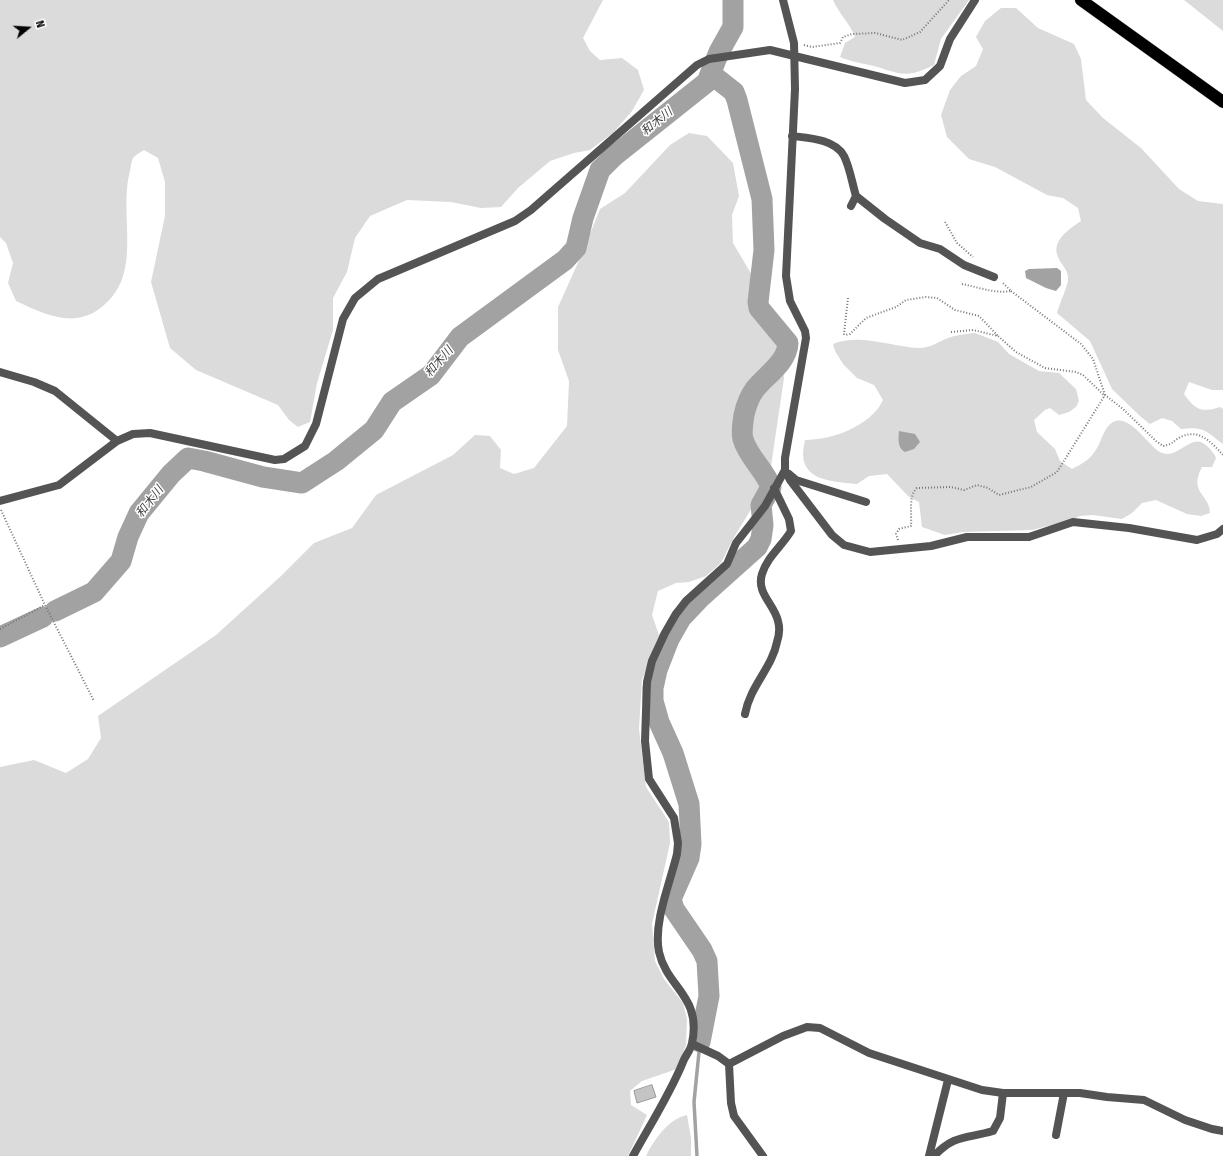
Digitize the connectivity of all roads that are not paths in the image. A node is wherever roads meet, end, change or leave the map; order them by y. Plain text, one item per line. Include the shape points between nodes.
1 (783, 0) edge
2 (975, 0) edge
3 (1081, 0) edge
4 (794, 56) junction
5 (1223, 102) edge
6 (792, 136) junction
7 (856, 196) junction
8 (851, 206) dead end
9 (994, 277) dead end
10 (0, 372) edge
11 (117, 441) junction
12 (785, 470) junction
13 (774, 488) junction
14 (0, 501) edge
15 (866, 502) dead end
16 (1223, 529) edge
17 (745, 714) dead end
18 (693, 1044) junction
19 (729, 1064) junction
20 (948, 1080) junction
21 (1064, 1093) junction
22 (1003, 1094) junction
23 (1223, 1131) edge
24 (1056, 1135) dead end
25 (633, 1156) edge
26 (763, 1156) edge
27 (929, 1156) edge
28 (934, 1156) edge

1 - 4 street via 794,43
2 - 4 street via 950,39 940,66 925,80 906,83
3 - 5 highway
4 - 6 street
4 - 11 street via 770,50 710,59 697,65 526,214 378,279 355,298 343,319 316,424 305,446 296,453 275,460 150,433 133,434
6 - 7 street via 812,138 836,148 844,155
6 - 12 street via 786,276 790,301 802,324 806,348 785,458
7 - 8 street
7 - 9 street via 920,243
10 - 11 street via 55,391
11 - 14 street via 59,485
12 - 13 street
12 - 15 street via 796,480
12 - 16 street via 832,535 844,545 870,552 930,546 967,537 1029,537 1073,522 1129,528 1197,540 1217,534
13 - 17 street via 789,519 791,531 771,556 762,574 761,584 765,598 778,620 779,631 777,644 751,694
13 - 18 street via 765,506 736,543 727,564 686,601 676,614 664,633 647,682 645,741 649,779 674,818 678,843 659,921 659,951 663,963 689,1002
18 - 19 street
18 - 25 street
19 - 20 street via 782,1036 807,1027 820,1028 868,1053
19 - 26 street via 734,1116
20 - 22 street
20 - 27 street
21 - 22 street
21 - 23 street via 1144,1100 1185,1120
21 - 24 street
22 - 28 street via 1000,1118 993,1131 951,1141

